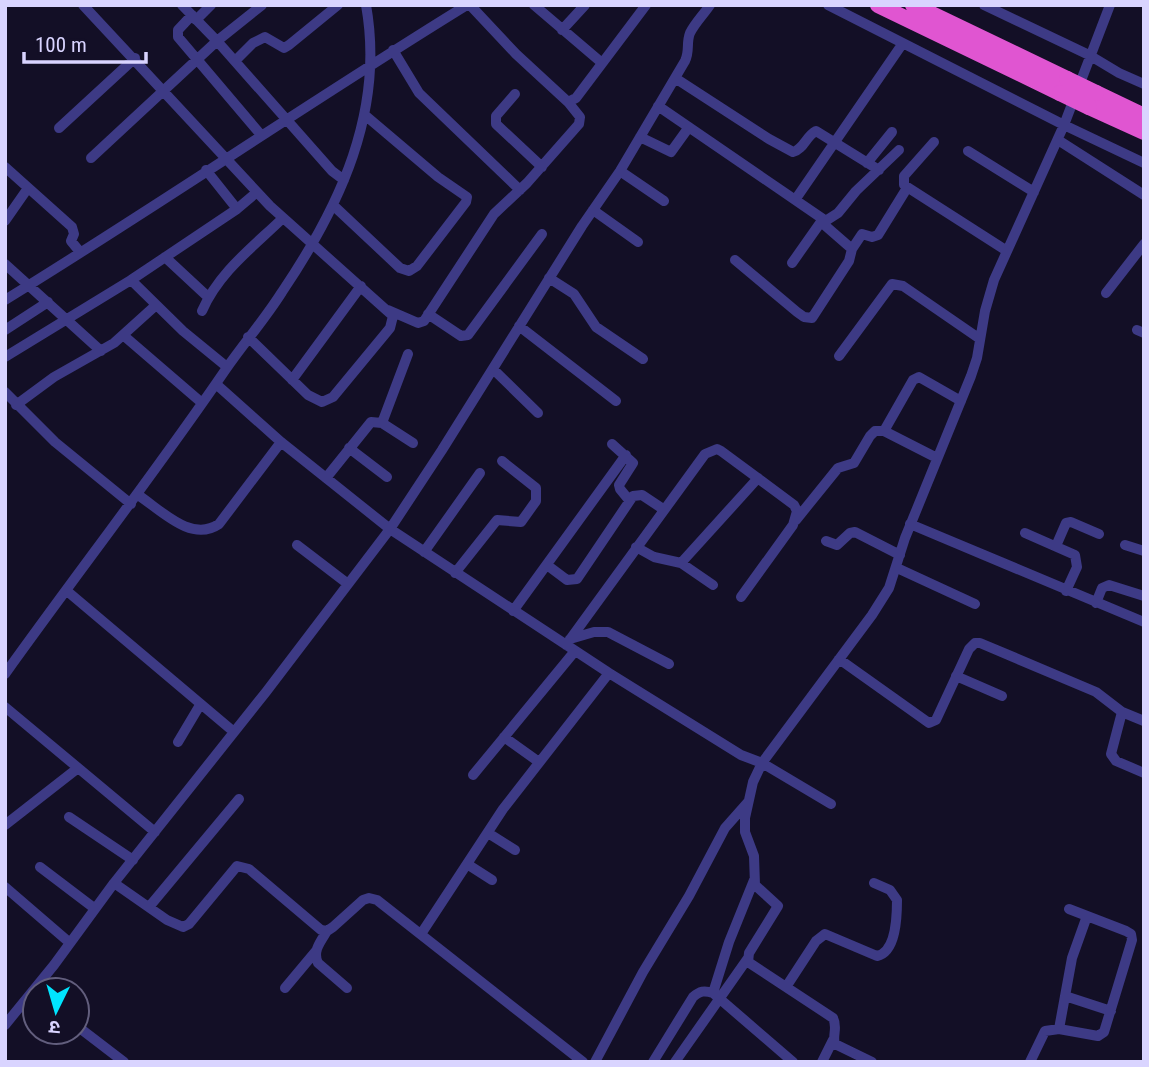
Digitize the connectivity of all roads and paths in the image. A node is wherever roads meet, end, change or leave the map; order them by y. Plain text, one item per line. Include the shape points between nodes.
1 (83, 5) edge
2 (182, 5) edge
3 (211, 5) edge
4 (262, 5) edge
5 (338, 5) edge
6 (366, 5) edge
7 (468, 5) edge
8 (534, 5) edge
9 (585, 5) edge
10 (646, 5) edge
11 (710, 5) edge
12 (828, 5) edge
13 (877, 5) edge
14 (913, 5) edge
15 (988, 6) edge
16 (1108, 6) edge
17 (194, 18) junction
18 (562, 30) junction
19 (217, 41) junction
20 (903, 43) junction
21 (393, 50) junction
22 (1090, 55) junction
23 (135, 58) junction
24 (197, 60) junction
25 (235, 61) junction
26 (602, 63) junction
27 (371, 64) junction
28 (675, 78) junction
29 (1144, 84) edge
30 (1064, 86) junction
31 (163, 89) junction
32 (515, 94) dead end
33 (1093, 100) junction
34 (568, 102) junction
35 (658, 106) junction
36 (366, 116) junction
37 (1144, 116) edge
38 (287, 120) junction
39 (1064, 125) junction
40 (689, 127) junction
41 (59, 128) dead end
42 (892, 132) dead end
43 (1144, 132) edge
44 (261, 135) junction
45 (640, 137) junction
46 (1058, 140) junction
47 (834, 141) junction
48 (934, 142) dead end
49 (899, 150) dead end
50 (968, 151) dead end
51 (91, 158) dead end
52 (227, 158) junction
53 (867, 163) junction
54 (1144, 163) edge
55 (5, 167) edge
56 (542, 167) junction
57 (206, 170) junction
58 (878, 170) junction
59 (620, 171) junction
60 (344, 180) junction
61 (28, 188) junction
62 (907, 188) junction
63 (520, 190) junction
64 (257, 192) junction
65 (1034, 192) junction
66 (1144, 195) edge
67 (795, 200) junction
68 (664, 201) dead end
69 (334, 206) junction
70 (237, 209) junction
71 (593, 210) junction
72 (283, 218) junction
73 (5, 221) edge
74 (822, 221) junction
75 (542, 234) dead end
76 (638, 242) dead end
77 (312, 244) junction
78 (1144, 244) edge
79 (852, 249) junction
80 (1007, 251) junction
81 (80, 252) junction
82 (165, 257) junction
83 (735, 260) dead end
84 (792, 263) dead end
85 (5, 264) edge
86 (549, 278) junction
87 (131, 280) junction
88 (30, 285) junction
89 (361, 286) junction
90 (1106, 293) dead end
91 (208, 297) junction
92 (5, 300) edge
93 (48, 302) junction
94 (155, 306) junction
95 (388, 310) junction
96 (202, 311) dead end
97 (428, 314) junction
98 (68, 320) junction
99 (519, 326) junction
100 (5, 330) edge
101 (123, 335) junction
102 (248, 337) junction
103 (980, 339) junction
104 (101, 351) junction
105 (408, 354) dead end
106 (839, 356) dead end
107 (5, 357) edge
108 (643, 359) dead end
109 (227, 367) junction
110 (493, 369) junction
111 (292, 380) junction
112 (216, 384) junction
113 (9, 399) edge
114 (616, 401) dead end
115 (961, 401) junction
116 (202, 403) junction
117 (538, 413) dead end
118 (382, 423) junction
119 (884, 431) junction
120 (281, 442) junction
121 (413, 443) dead end
122 (612, 444) dead end
123 (349, 448) junction
124 (626, 455) junction
125 (937, 458) junction
126 (502, 461) dead end
127 (480, 473) dead end
128 (387, 477) dead end
129 (327, 478) junction
130 (758, 478) junction
131 (135, 499) junction
132 (629, 500) junction
133 (663, 509) junction
134 (796, 520) junction
135 (910, 524) junction
136 (390, 529) junction
137 (1025, 533) dead end
138 (1099, 534) dead end
139 (826, 541) dead end
140 (297, 545) dead end
141 (1125, 545) dead end
142 (1056, 546) junction
143 (636, 547) junction
144 (1144, 551) edge
145 (424, 552) junction
146 (900, 555) junction
147 (681, 564) junction
148 (547, 565) junction
149 (897, 568) junction
150 (455, 573) junction
151 (348, 584) junction
152 (713, 585) dead end
153 (67, 591) junction
154 (1066, 591) junction
155 (1144, 596) edge
156 (741, 597) dead end
157 (975, 604) dead end
158 (1096, 604) junction
159 (513, 611) junction
160 (1144, 622) edge
161 (570, 645) junction
162 (839, 659) junction
163 (669, 664) dead end
164 (609, 673) junction
165 (5, 674) edge
166 (956, 676) junction
167 (1002, 696) dead end
168 (200, 705) junction
169 (5, 707) edge
170 (1122, 712) junction
171 (1144, 721) edge
172 (234, 733) junction
173 (504, 737) junction
174 (178, 741) dead end
175 (539, 762) junction
176 (761, 763) junction
177 (78, 768) junction
178 (1144, 773) edge
179 (473, 775) dead end
180 (239, 799) dead end
181 (748, 801) junction
182 (831, 804) dead end
183 (69, 817) dead end
184 (5, 825) edge
185 (155, 832) junction
186 (488, 833) junction
187 (515, 850) dead end
188 (133, 860) junction
189 (467, 864) junction
190 (40, 867) dead end
191 (492, 880) dead end
192 (754, 880) junction
193 (114, 883) junction
194 (874, 883) dead end
195 (5, 887) edge
196 (149, 907) junction
197 (94, 908) junction
198 (1069, 909) dead end
199 (1087, 916) junction
200 (327, 931) junction
201 (422, 934) junction
202 (70, 943) junction
203 (316, 950) junction
204 (748, 958) junction
205 (46, 976) edge
206 (786, 987) junction
207 (285, 988) dead end
208 (347, 988) dead end
209 (717, 996) junction
210 (1065, 996) junction
211 (10, 1011) edge
212 (1111, 1011) junction
213 (5, 1025) edge
214 (1059, 1029) junction
215 (91, 1037) edge
216 (833, 1040) junction
217 (656, 1057) edge
218 (124, 1062) edge
219 (583, 1062) edge
220 (594, 1062) edge
221 (673, 1062) edge
222 (793, 1062) edge
223 (822, 1062) edge
224 (872, 1062) edge
225 (1030, 1062) edge

1 - 23 street
2 - 17 street
3 - 17 street
4 - 19 street
5 - 25 street via 284,48 265,37
6 - 27 street
7 - 21 street
7 - 34 street
8 - 18 street
9 - 18 street
10 - 26 street
11 - 28 street via 691,32 688,55
12 - 20 street
13 - 30 highway
14 - 30 highway
15 - 22 street
16 - 22 street
17 - 19 street
17 - 24 street via 177,34
18 - 26 street
19 - 24 street
19 - 25 street
20 - 39 street
20 - 47 street
21 - 27 street
21 - 63 street via 419,93
22 - 29 street
22 - 39 street
23 - 31 street
23 - 41 street
24 - 31 street
24 - 44 street
25 - 38 street
26 - 34 street
27 - 36 street
27 - 38 street
28 - 35 street
28 - 47 street via 793,152 812,132
30 - 33 highway, bridge
31 - 51 street
31 - 52 street
32 - 56 street via 496,116 496,124
33 - 37 highway
33 - 43 highway
34 - 56 street via 580,117 579,124
35 - 40 street
35 - 45 street
36 - 60 street
36 - 69 street via 463,193 466,202 417,266 408,271
38 - 44 street
38 - 60 street
39 - 46 street
39 - 54 street
40 - 45 street via 671,152
40 - 67 street
42 - 53 street
44 - 52 street
45 - 59 street
46 - 65 street
46 - 66 street
47 - 53 street
47 - 67 street
48 - 62 street via 904,176
49 - 58 street
50 - 65 street
52 - 57 street
52 - 64 street
53 - 58 street
55 - 61 street
56 - 63 street
57 - 70 street
57 - 81 street
58 - 74 street via 831,219
59 - 68 street
59 - 71 street
60 - 69 street
61 - 73 street
61 - 81 street via 72,227 71,241
62 - 79 street via 878,234 862,234
62 - 80 street
63 - 97 street via 494,214
64 - 70 street
64 - 72 street
65 - 80 street
67 - 74 street
69 - 77 street
70 - 82 street
71 - 76 street
71 - 86 street
72 - 77 street
72 - 91 street via 230,268
74 - 79 street
74 - 84 street
75 - 97 street via 468,335 461,336
77 - 89 street
77 - 102 street
78 - 90 street
79 - 83 street via 812,318 797,312
80 - 103 street
81 - 88 street
82 - 87 street
82 - 91 street
85 - 88 street
86 - 99 street
86 - 108 street via 574,294 596,327
87 - 94 street
87 - 98 street
88 - 92 street
88 - 93 street
89 - 95 street
89 - 111 street
91 - 96 street
93 - 98 street
93 - 100 street
94 - 101 street
94 - 109 street
95 - 97 street via 418,323
95 - 111 street via 393,316 390,328 333,397 315,400
98 - 104 street
98 - 107 street
99 - 110 street
99 - 114 street
101 - 104 street
101 - 116 street
102 - 109 street
102 - 111 street
103 - 106 street via 903,286 892,284
103 - 115 street
104 - 113 street
105 - 118 street
109 - 112 street
110 - 117 street
110 - 136 street
112 - 116 street
112 - 120 street
113 - 131 street via 55,442
115 - 119 street via 919,377
115 - 125 street
116 - 131 street
118 - 121 street
118 - 123 street via 367,424
119 - 125 street
119 - 134 street via 870,436 854,463 838,468
120 - 129 street
120 - 131 street via 210,530 189,529
122 - 124 street
123 - 128 street
123 - 129 street
124 - 132 street via 633,463 619,485
124 - 148 street
125 - 135 street
126 - 150 street via 536,488 536,501 521,522 497,520
127 - 145 street
129 - 136 street
130 - 133 street via 711,450
130 - 134 street via 794,505
130 - 147 street
131 - 153 street
132 - 133 street via 642,495
132 - 148 street via 577,579 567,580
133 - 143 street
134 - 156 street
135 - 146 street
135 - 154 street
136 - 145 street
136 - 151 street
137 - 142 street
138 - 142 street via 1066,523
139 - 146 street via 837,545 855,531
140 - 151 street
141 - 144 street
142 - 154 street via 1077,559
143 - 147 street
143 - 161 street
145 - 150 street
146 - 149 street
147 - 152 street
148 - 159 street
149 - 157 street
149 - 162 street via 882,600
150 - 159 street
151 - 172 street
153 - 165 street
153 - 168 street
154 - 158 street
155 - 158 street via 1109,584
158 - 160 street
159 - 161 street
161 - 163 street via 594,632 608,632
161 - 164 street
161 - 173 street
162 - 166 street via 929,723 936,719
162 - 176 street
164 - 175 street
164 - 176 street
166 - 167 street
166 - 170 street via 971,645 980,643 1096,692
168 - 172 street
168 - 174 street
169 - 177 street
170 - 171 street
170 - 178 street via 1111,754 1116,761
172 - 185 street
173 - 175 street
173 - 179 street
175 - 186 street
176 - 181 street
176 - 182 street
177 - 184 street
177 - 185 street
180 - 196 street
181 - 192 street via 745,832 754,856
181 - 220 street via 725,828
183 - 188 street
185 - 188 street
186 - 187 street
186 - 189 street
188 - 193 street
189 - 191 street
189 - 201 street
190 - 197 street
192 - 204 street via 778,906
192 - 209 street via 729,942
193 - 196 street
193 - 197 street
194 - 206 street via 890,890 897,900 888,951 877,956 825,934
195 - 202 street
196 - 200 street via 183,927 231,872 242,866 312,924
197 - 202 street
198 - 199 street
199 - 210 street
199 - 212 street via 1131,934
200 - 201 street via 369,898
200 - 203 street
201 - 219 street
202 - 205 street
203 - 207 street
203 - 208 street via 318,962
204 - 206 street
204 - 209 street
206 - 216 street via 833,1018
209 - 217 street via 698,992 693,997
209 - 221 street
209 - 222 street
210 - 212 street
210 - 214 street
211 - 213 street
212 - 214 street via 1098,1036
214 - 225 street via 1045,1031
215 - 218 street
216 - 223 street
216 - 224 street
217 - 221 street

